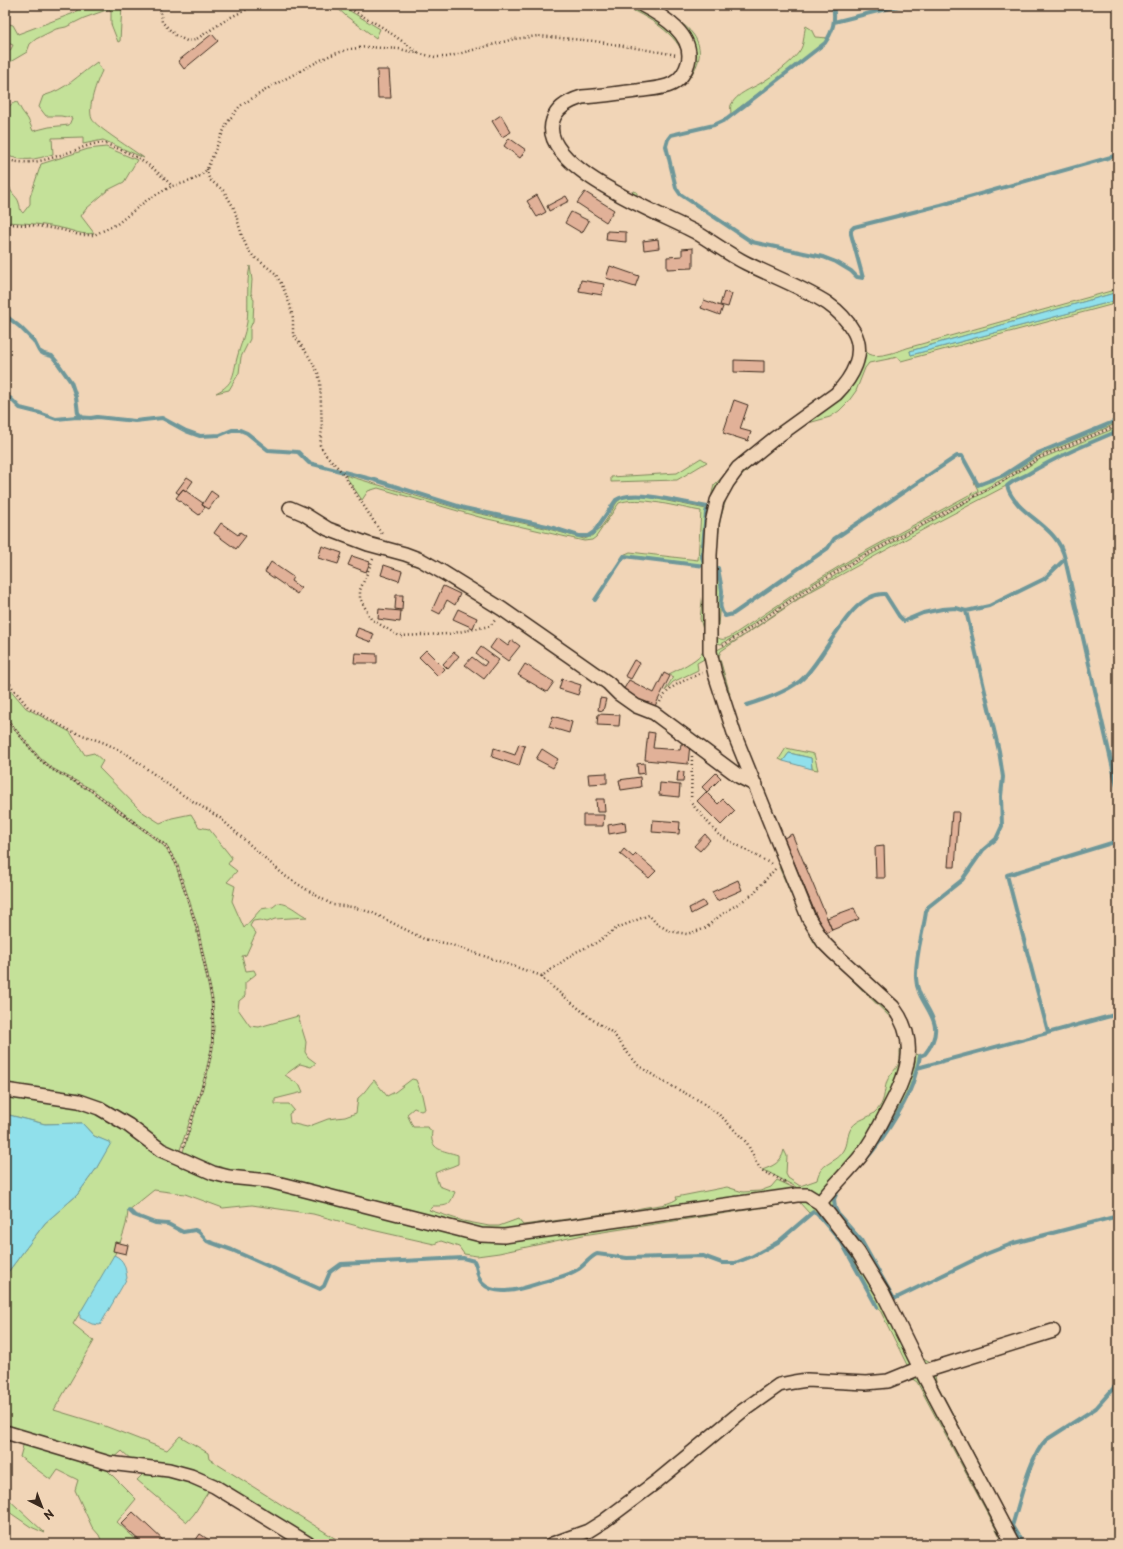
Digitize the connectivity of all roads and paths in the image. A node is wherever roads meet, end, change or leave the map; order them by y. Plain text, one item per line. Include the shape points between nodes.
1 (162, 5) edge
2 (256, 5) edge
3 (343, 5) edge
4 (642, 5) edge
5 (421, 54) junction
6 (689, 58) junction
7 (5, 159) edge
8 (207, 169) junction
9 (172, 186) junction
10 (5, 224) edge
11 (1118, 425) edge
12 (290, 508) dead end
13 (381, 548) junction
14 (502, 609) junction
15 (710, 652) junction
16 (714, 668) junction
17 (5, 673) edge
18 (654, 713) junction
19 (5, 717) edge
20 (693, 742) junction
21 (756, 784) junction
22 (782, 864) junction
23 (542, 976) junction
24 (5, 1090) edge
25 (180, 1159) junction
26 (796, 1195) junction
27 (820, 1203) junction
28 (1053, 1331) dead end
29 (921, 1370) junction
30 (5, 1432) edge
31 (309, 1544) edge
32 (552, 1544) edge
33 (1013, 1544) edge

1 - 2 path via 162,22 175,35 187,41 195,40 229,18
3 - 5 path
4 - 6 street via 676,28 686,42
5 - 6 path via 447,57 514,39 538,36 594,40
5 - 8 path via 387,48 350,49 331,55 272,86 232,114
6 - 15 street via 679,79 666,86 582,97 562,106 551,126 558,146 573,163 603,186 640,207 696,233 745,263 827,303 853,330 858,350 853,372 844,386 738,468 722,492 714,512 711,539
7 - 9 path via 28,163 103,143 143,160
8 - 9 path via 202,175 188,182
8 - 13 path via 210,180 224,191 234,208 248,250 275,274 282,285 290,305 294,334 315,365 319,377 322,428 320,446 342,472 371,516 387,543
9 - 10 path via 147,200 117,224 94,235 79,235 31,225
11 - 15 path via 1040,457 1003,481 855,561
12 - 13 street via 328,528
13 - 14 street via 421,560
13 - 14 path via 360,590 360,598 371,619 399,636 448,634 490,626
14 - 18 street via 608,682 636,706
15 - 16 street
16 - 18 path via 674,685
16 - 21 street via 733,729
17 - 23 path via 11,686 28,707 71,731 127,754 178,792 220,818 285,876 317,896 333,905 353,906 373,913 424,939 449,944
18 - 20 street
19 - 25 path via 45,764 92,791 165,846 176,863 197,928 212,999 213,1026 212,1049 206,1075
20 - 21 street via 740,777
20 - 22 path via 691,803 719,835
21 - 22 street
22 - 23 path via 773,870 753,894 704,929 687,934 669,931 649,915 617,928
22 - 27 street via 815,930 833,952 893,1007 901,1018 909,1041 909,1055 901,1085 879,1127 860,1157
23 - 26 path via 593,1020 613,1033 638,1065 660,1080 700,1100 722,1117 747,1143 761,1171 795,1188
24 - 25 street via 79,1101 99,1108 128,1125 161,1150
25 - 26 street via 213,1173 268,1181 492,1237
26 - 27 street via 807,1195
27 - 29 street via 845,1234 883,1293
28 - 29 street
29 - 32 street via 888,1381 866,1383 807,1380 779,1385 741,1412 604,1522 588,1531
29 - 33 street
30 - 31 street via 109,1463 169,1470 191,1476 214,1486

